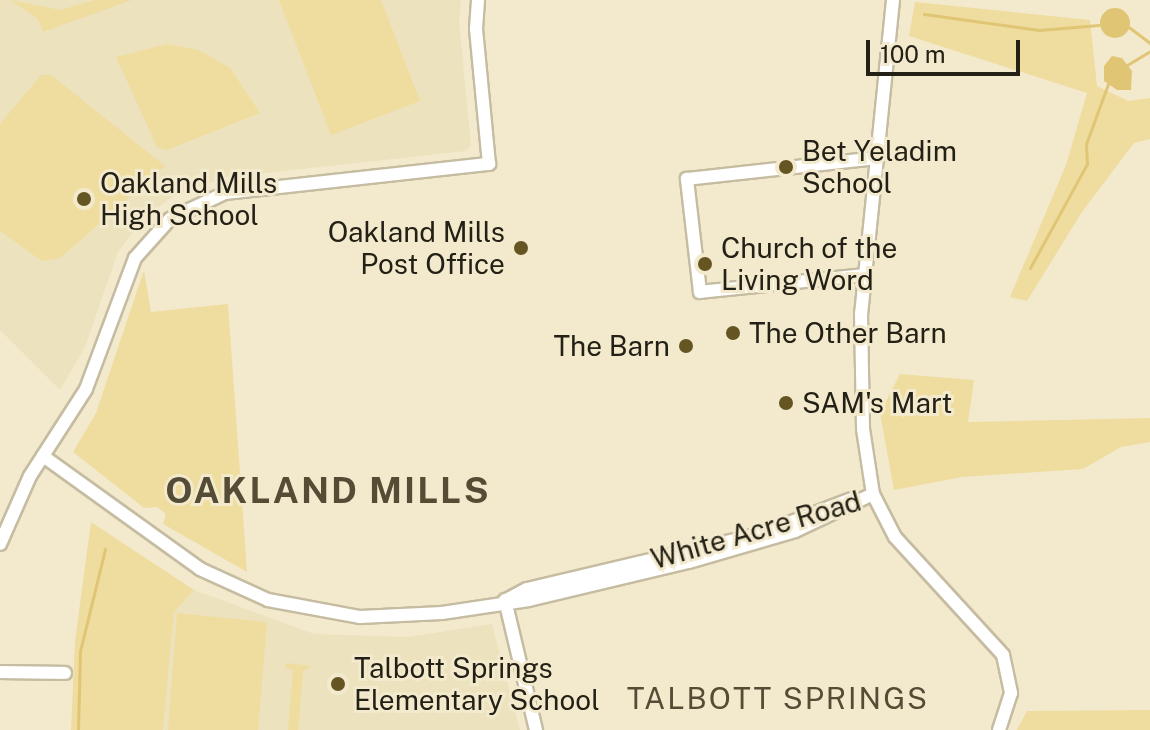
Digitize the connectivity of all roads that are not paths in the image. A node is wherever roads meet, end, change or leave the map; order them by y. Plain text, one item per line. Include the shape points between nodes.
1 (478, 0) edge
2 (893, 0) edge
3 (878, 158) junction
4 (864, 275) junction
5 (43, 456) junction
6 (873, 494) junction
7 (0, 544) edge
8 (505, 600) junction
9 (0, 672) edge
10 (65, 673) dead end
11 (536, 730) edge
12 (999, 730) edge

1 - 5 street via 476,40 489,164 225,193 186,208 154,232 135,258 86,389
2 - 3 street
3 - 4 street
3 - 4 street via 687,179 700,292
4 - 6 street via 859,371
5 - 7 street
5 - 8 street, White Acre Road via 183,558 268,600 341,616 381,618
6 - 8 street, White Acre Road via 760,534 527,589
6 - 12 street via 895,537 1003,655 1011,693
8 - 11 street
9 - 10 street

